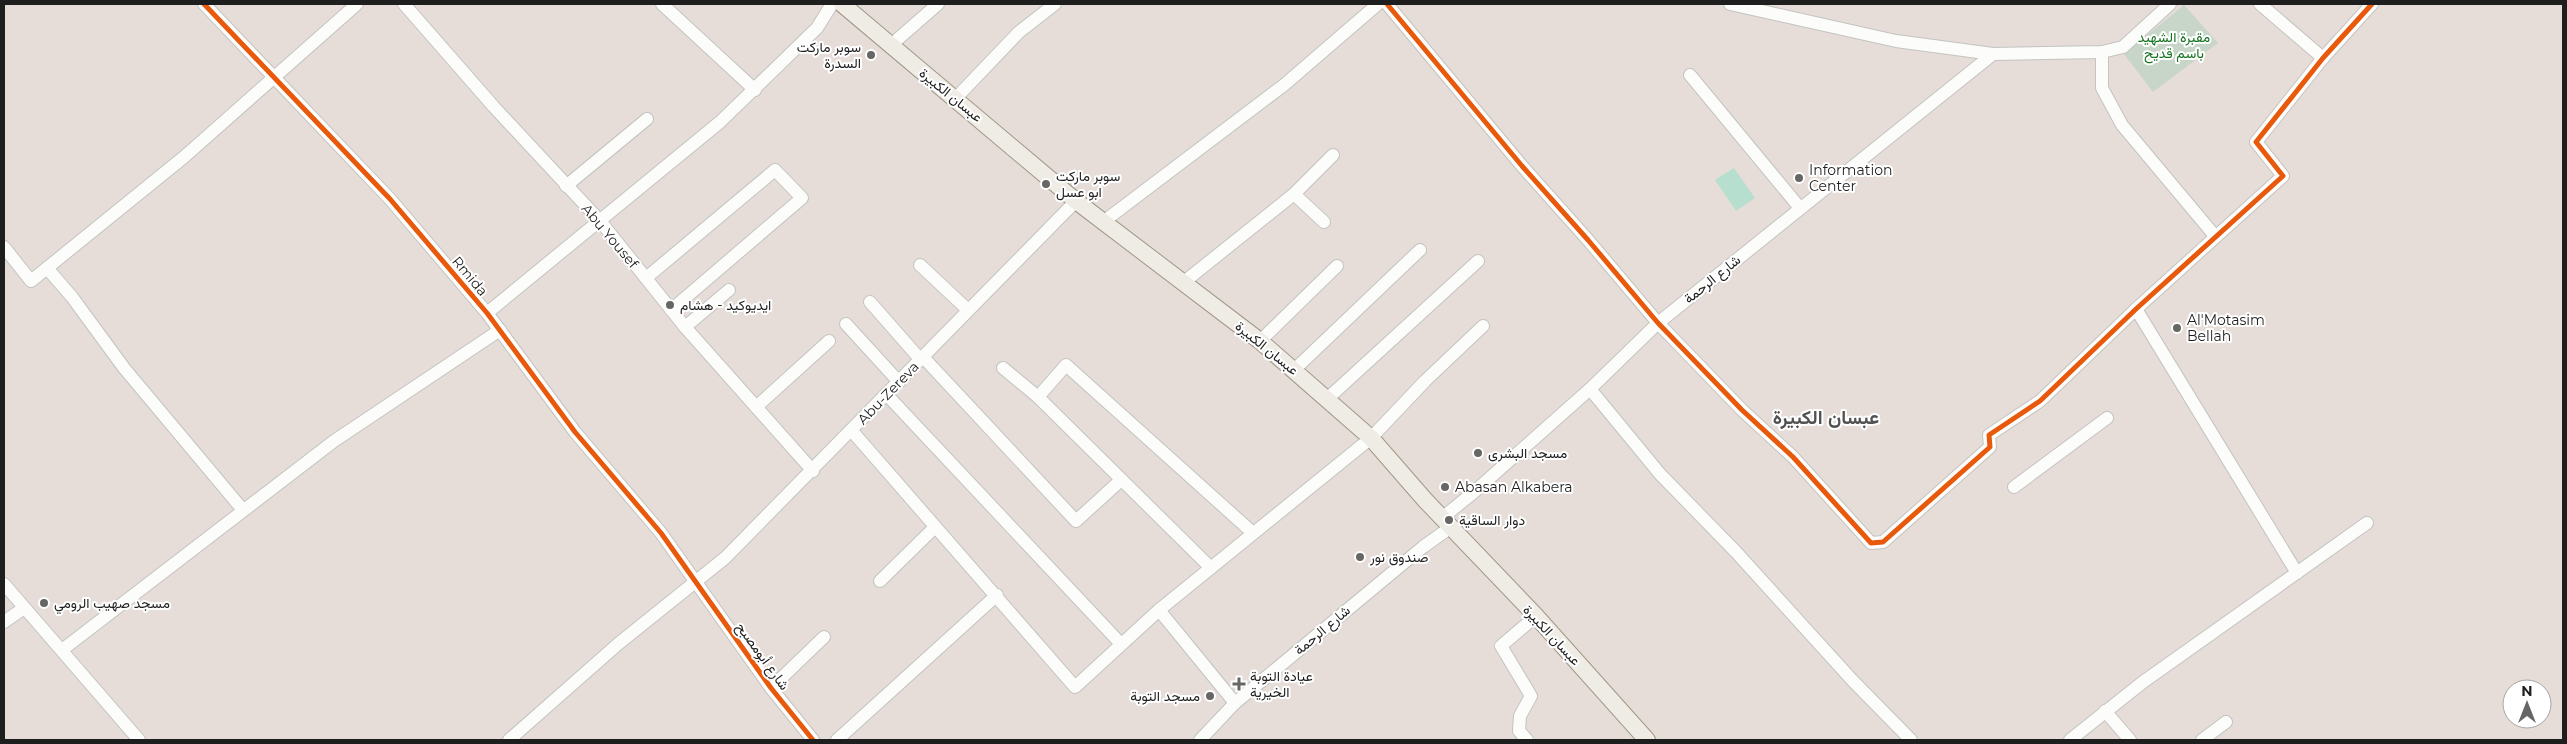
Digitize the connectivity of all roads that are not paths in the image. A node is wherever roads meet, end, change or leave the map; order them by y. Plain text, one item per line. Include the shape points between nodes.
1 (204, 4) edge
2 (357, 4) edge
3 (404, 4) edge
4 (662, 4) edge
5 (832, 4) edge
6 (842, 4) edge
7 (938, 4) edge
8 (1055, 4) edge
9 (1378, 4) edge
10 (1388, 4) edge
11 (1730, 4) edge
12 (2170, 4) edge
13 (2260, 4) edge
14 (2372, 4) edge
15 (891, 45) junction
16 (2102, 52) junction
17 (1993, 54) junction
18 (2323, 58) junction
19 (1690, 75) dead end
20 (275, 76) junction
21 (756, 90) junction
22 (955, 99) junction
23 (647, 119) dead end
24 (1334, 155) dead end
25 (566, 186) junction
26 (1294, 194) junction
27 (1076, 201) junction
28 (1800, 208) junction
29 (601, 222) junction
30 (1104, 222) junction
31 (1324, 222) dead end
32 (2215, 236) junction
33 (4, 247) edge
34 (1420, 250) dead end
35 (1478, 261) dead end
36 (920, 265) dead end
37 (1337, 266) dead end
38 (47, 268) junction
39 (646, 278) junction
40 (1184, 282) junction
41 (728, 290) dead end
42 (870, 302) dead end
43 (2136, 309) junction
44 (671, 310) junction
45 (968, 310) junction
46 (487, 313) junction
47 (846, 324) dead end
48 (1658, 324) junction
49 (685, 326) junction
50 (1483, 326) dead end
51 (500, 330) junction
52 (828, 341) dead end
53 (1260, 341) junction
54 (922, 358) junction
55 (1003, 368) dead end
56 (1294, 370) junction
57 (899, 382) junction
58 (1590, 390) junction
59 (887, 394) junction
60 (1038, 397) junction
61 (1327, 399) junction
62 (756, 407) junction
63 (2106, 418) dead end
64 (852, 431) junction
65 (1371, 438) junction
66 (812, 471) junction
67 (1121, 480) junction
68 (2014, 486) dead end
69 (243, 510) junction
70 (1446, 522) junction
71 (2366, 523) dead end
72 (935, 527) junction
73 (1253, 533) junction
74 (1211, 568) junction
75 (2297, 573) junction
76 (880, 580) dead end
77 (697, 582) junction
78 (4, 584) edge
79 (997, 595) junction
80 (24, 608) junction
81 (1160, 610) junction
82 (1536, 616) junction
83 (4, 622) edge
84 (824, 637) dead end
85 (1121, 644) junction
86 (62, 650) junction
87 (771, 688) junction
88 (1235, 703) junction
89 (2105, 711) junction
90 (2226, 722) dead end
91 (139, 740) edge
92 (509, 740) edge
93 (813, 740) edge
94 (837, 740) edge
95 (1200, 740) edge
96 (1527, 740) edge
97 (1648, 740) edge
98 (1911, 740) edge
99 (2070, 740) edge
100 (2130, 740) edge
101 (2202, 740) edge

1 - 20 street, Rmida
2 - 20 street
3 - 25 street, Abu Yousef
4 - 21 street
5 - 21 street via 817,28
6 - 15 main road, عبسان الكبيرة
7 - 15 street
8 - 22 street via 1019,32
9 - 30 street via 1284,85
10 - 48 street
11 - 17 street via 1896,41
12 - 16 street via 2123,47
13 - 18 street
14 - 18 street
15 - 22 main road, عبسان الكبيرة
16 - 17 street
16 - 32 street via 2102,88 2122,125
17 - 28 street, شارع الرحمة
18 - 32 street via 2256,142 2283,176
19 - 28 street
20 - 38 street via 184,157
20 - 46 street, Rmida via 390,199
21 - 29 street
22 - 27 main road, عبسان الكبيرة
23 - 25 street
24 - 26 street
25 - 29 street, Abu Yousef
26 - 31 street
26 - 40 street
27 - 30 main road, عبسان الكبيرة
27 - 45 street, Abu-Zereva
28 - 48 street, شارع الرحمة
29 - 39 street, Abu Yousef
29 - 46 street
30 - 40 main road, عبسان الكبيرة
32 - 43 street
33 - 38 street via 31,281
34 - 56 street
35 - 61 street
36 - 45 street
37 - 53 street
38 - 69 street via 124,368
39 - 44 street, Abu Yousef
39 - 44 street via 775,170 802,198
40 - 53 main road, عبسان الكبيرة
41 - 49 street
42 - 54 street
43 - 48 street via 2040,401 1989,435 1990,447 1901,527 1883,542 1871,543 1794,457 1742,410
43 - 75 street
44 - 49 street, Abu Yousef
45 - 54 street, Abu-Zereva
46 - 51 street, Rmida
47 - 57 street
48 - 58 street, شارع الرحمة
49 - 62 street, Abu Yousef
50 - 65 street
51 - 69 street via 334,441
51 - 77 street, Rmida via 575,432 661,533
52 - 62 street
53 - 56 main road, عبسان الكبيرة
54 - 57 street, Abu-Zereva
54 - 67 street via 1076,521
55 - 60 street
56 - 61 main road, عبسان الكبيرة
57 - 59 street, Abu-Zereva
58 - 70 street, شارع الرحمة via 1474,492
58 - 98 street via 1660,474
59 - 64 street, Abu-Zereva
59 - 85 street
60 - 67 street
60 - 73 street via 1066,365
61 - 65 main road, عبسان الكبيرة
62 - 66 street, Abu Yousef
63 - 68 street
64 - 66 street, Abu-Zereva
64 - 72 street
65 - 70 main road, عبسان الكبيرة
65 - 73 street
66 - 77 street, Abu-Zereva
67 - 74 street
69 - 86 street
70 - 82 main road, عبسان الكبيرة
70 - 88 street, شارع الرحمة via 1423,547
71 - 75 street
72 - 76 street
72 - 79 street
73 - 74 street
74 - 81 street
75 - 89 street
77 - 87 street, شارع أبومصبح
77 - 92 street, Abu-Zereva via 618,644
78 - 80 street
79 - 85 street via 1075,687
79 - 94 street
80 - 83 street
80 - 86 street
81 - 85 street
81 - 88 street
82 - 96 street via 1501,646 1531,696 1520,716 1519,731
82 - 97 main road, عبسان الكبيرة
84 - 87 street
86 - 91 street
87 - 93 street, شارع أبومصبح
88 - 95 street, شارع الرحمة
89 - 99 street
89 - 100 street
90 - 101 street

